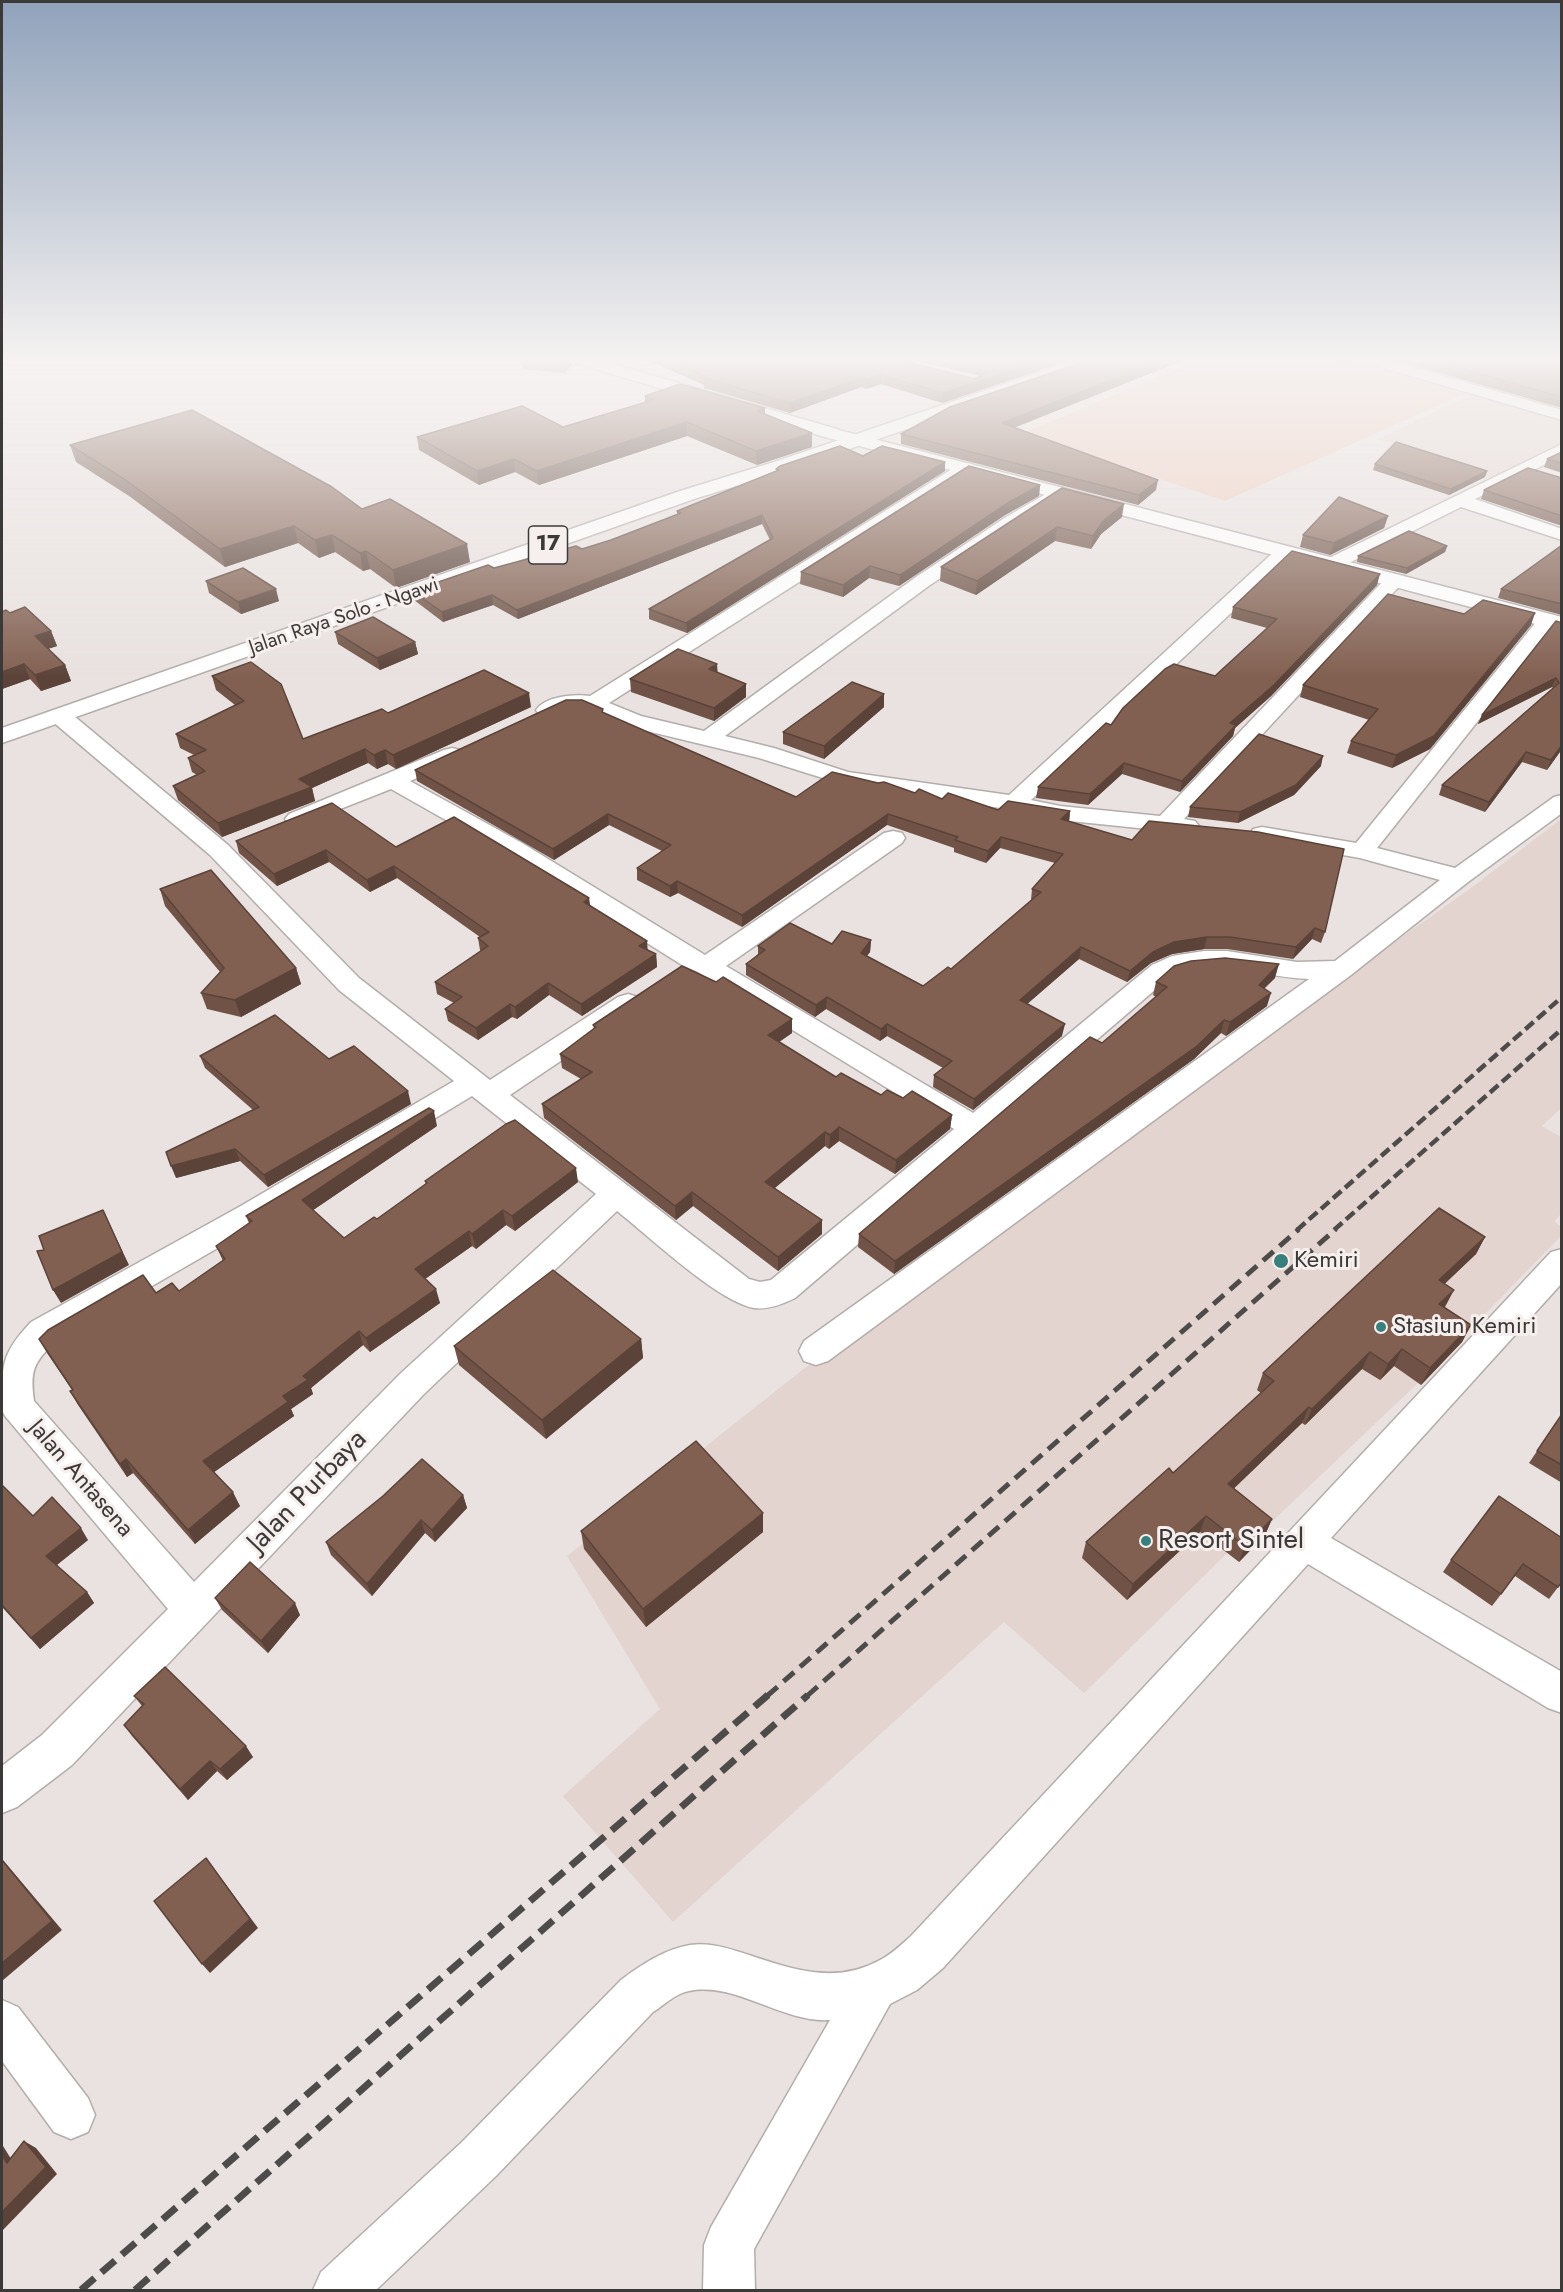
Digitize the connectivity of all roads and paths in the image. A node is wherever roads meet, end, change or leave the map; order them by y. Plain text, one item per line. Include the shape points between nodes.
1 (731, 465) edge
2 (781, 465) edge
3 (954, 465) edge
4 (1528, 465) edge
5 (966, 468) junction
6 (1522, 468) junction
7 (1542, 475) edge
8 (1058, 492) junction
9 (1459, 500) junction
10 (1562, 535) edge
11 (1284, 553) junction
12 (1332, 564) junction
13 (1395, 580) junction
14 (1555, 622) edge
15 (593, 704) junction
16 (2, 716) edge
17 (60, 716) junction
18 (530, 718) edge
19 (2, 736) edge
20 (706, 740) junction
21 (469, 747) edge
22 (394, 781) junction
23 (1562, 802) edge
24 (1014, 803) junction
25 (1166, 824) junction
26 (1205, 828) edge
27 (272, 829) edge
28 (1235, 832) edge
29 (893, 838) dead end
30 (1362, 851) junction
31 (1459, 877) junction
32 (1342, 969) junction
33 (681, 971) junction
34 (481, 1089) junction
35 (974, 1127) junction
36 (616, 1194) junction
37 (1562, 1261) edge
38 (816, 1351) dead end
39 (1305, 1542) junction
40 (194, 1611) junction
41 (1562, 1694) edge
42 (2, 1792) edge
43 (874, 1988) junction
44 (2, 2023) edge
45 (71, 2115) dead end
46 (339, 2290) edge
47 (729, 2290) edge

1 - 16 main road, Jalan Raya Solo - Ngawi / 17 via 605,505 227,641
2 - 17 main road, Jalan Raya Solo - Ngawi / 17
3 - 5 main road
4 - 6 street
5 - 8 main road
5 - 15 street
6 - 7 street
6 - 9 street
8 - 11 main road
8 - 20 street via 992,532 884,608
9 - 10 street
9 - 12 street
11 - 12 main road
11 - 24 street
12 - 13 main road
13 - 14 main road
13 - 25 street
14 - 30 street
15 - 18 street via 564,703
15 - 20 street via 634,721
17 - 19 main road, Jalan Raya Solo - Ngawi / 17
17 - 34 street via 229,845 349,984
20 - 24 street via 766,753 845,778
21 - 22 street
22 - 27 street
22 - 33 street via 513,848
23 - 31 street
24 - 25 street via 1107,819
25 - 26 street
28 - 30 street
29 - 33 street, Jalan Antasena
30 - 31 street
31 - 32 street
32 - 35 street via 1318,972 1203,959 1172,964
32 - 38 street
33 - 34 street, Jalan Antasena
33 - 35 street
34 - 36 street
34 - 40 street, Jalan Antasena via 420,1113 43,1332 21,1358 14,1375 17,1406
35 - 36 street via 772,1295 753,1295 737,1288
36 - 40 street, Jalan Purbaya via 412,1384
37 - 39 street
39 - 41 street
39 - 43 street via 927,1952 901,1974
40 - 42 street, Jalan Purbaya via 57,1750
43 - 46 street via 840,1997 812,1997 700,1965 658,1980 637,1996 479,2159
43 - 47 street via 729,2245
44 - 45 street

